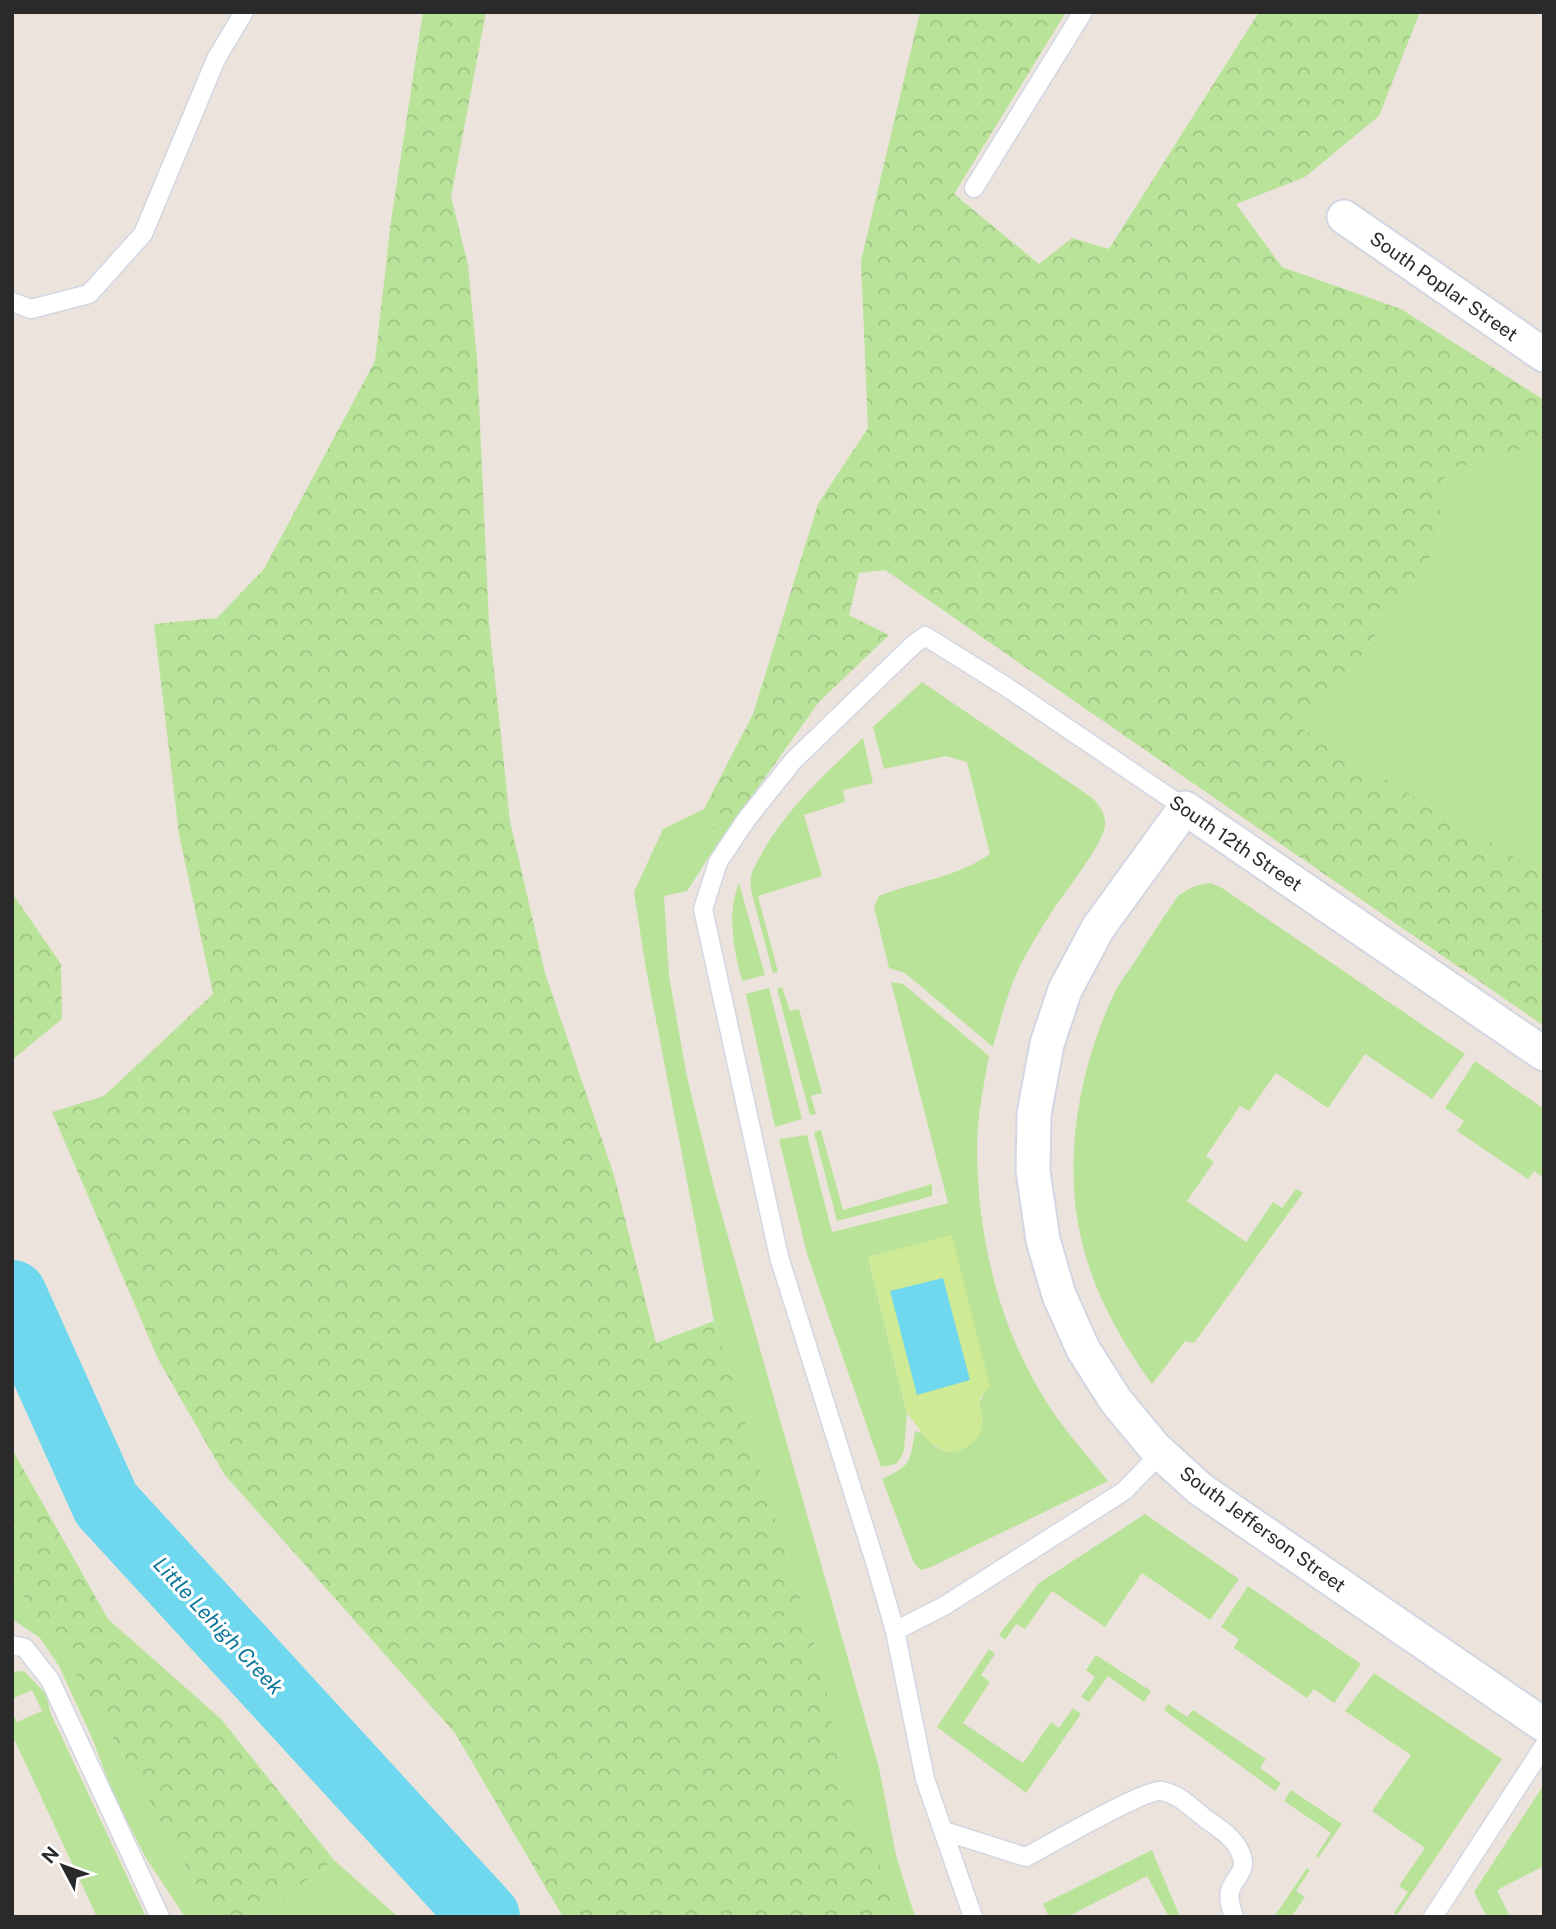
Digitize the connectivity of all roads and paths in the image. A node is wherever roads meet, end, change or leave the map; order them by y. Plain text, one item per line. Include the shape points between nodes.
1 (244, 12) edge
2 (1083, 12) edge
3 (974, 188) dead end
4 (1343, 217) dead end
5 (12, 302) edge
6 (1544, 355) edge
7 (1185, 808) junction
8 (1544, 1054) edge
9 (1161, 1453) junction
10 (895, 1631) junction
11 (12, 1645) edge
12 (1544, 1725) edge
13 (1544, 1746) edge
14 (944, 1831) junction
15 (160, 1917) edge
16 (973, 1917) edge
17 (1234, 1917) edge
18 (1433, 1917) edge

1 - 5 lane via 216,59 143,234 89,294 31,309
2 - 3 lane
4 - 6 street, South Poplar Street
7 - 8 street, South 12th Street
7 - 9 street, South Jefferson Street via 1098,928 1065,990 1046,1044 1034,1114 1033,1171 1043,1241 1059,1295 1083,1349 1116,1401
7 - 10 lane, South 12th Street via 925,636 793,761 718,862 703,909 779,1257
9 - 10 lane via 1124,1490 944,1606
9 - 12 street, South Jefferson Street via 1200,1489
10 - 14 lane via 925,1779
11 - 15 lane via 25,1648 50,1680
13 - 18 lane
14 - 16 lane
14 - 17 lane via 1026,1857 1139,1797 1159,1791 1178,1797 1231,1838 1240,1851 1244,1861 1229,1893

